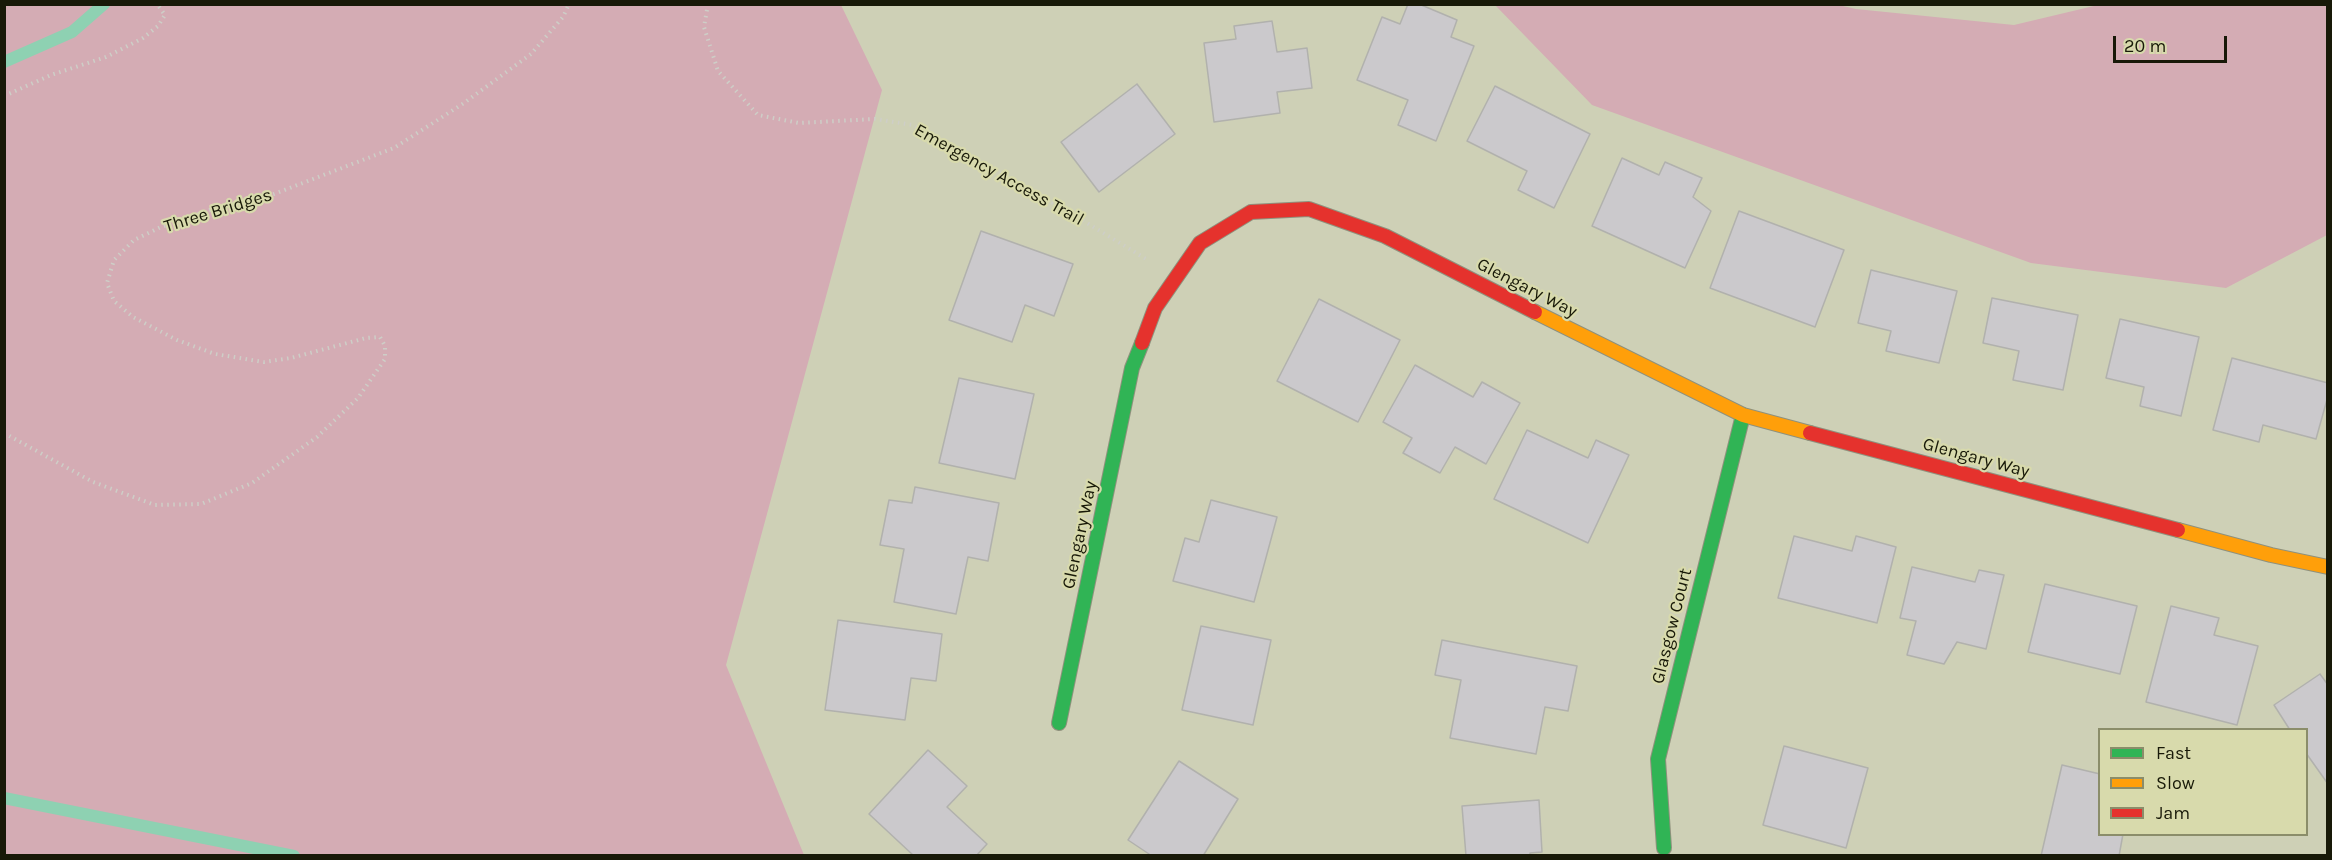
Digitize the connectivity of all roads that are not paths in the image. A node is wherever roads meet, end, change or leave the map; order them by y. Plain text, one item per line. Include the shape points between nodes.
1 (1743, 415) junction
2 (2328, 567) edge
3 (1059, 723) dead end
4 (1664, 848) dead end

1 - 2 street, Glengary Way
1 - 3 street, Glengary Way via 1385,236 1309,209 1251,212 1200,243 1155,308 1132,368
1 - 4 street, Glasgow Court via 1658,759

